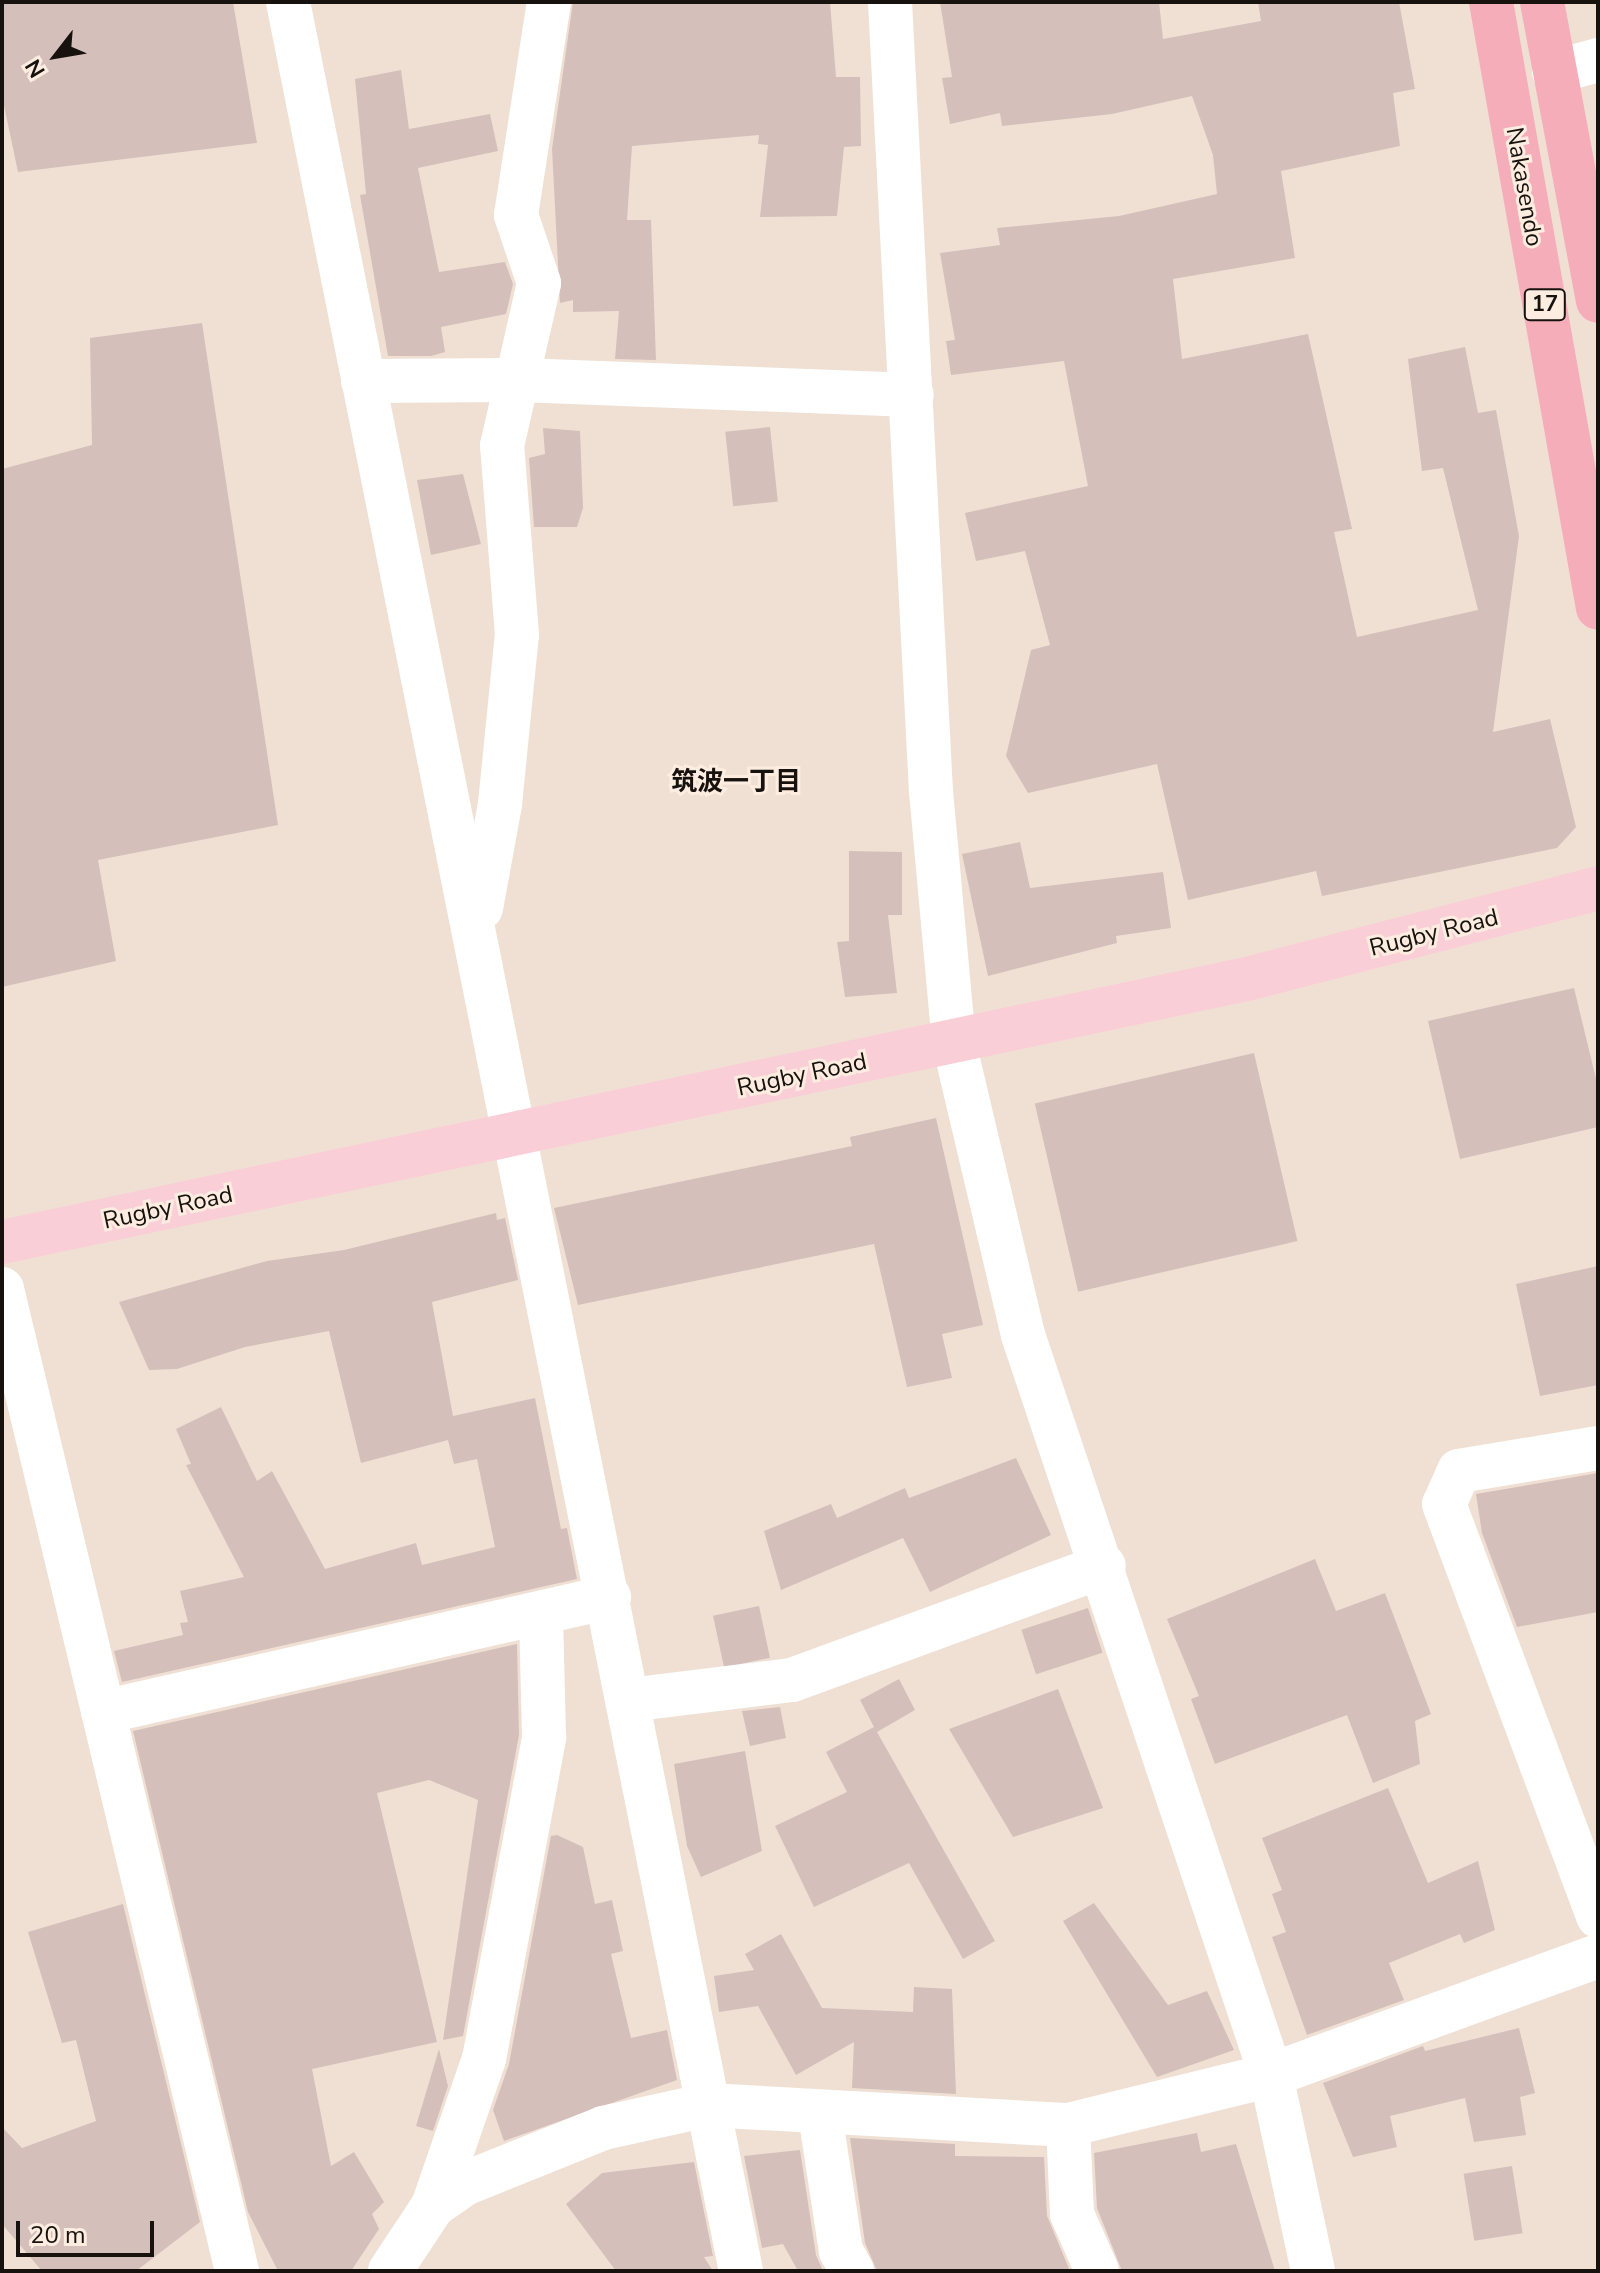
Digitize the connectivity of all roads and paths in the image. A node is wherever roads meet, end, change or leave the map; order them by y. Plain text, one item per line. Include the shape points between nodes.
1 (288, 2) edge
2 (549, 2) edge
3 (890, 2) edge
4 (1491, 2) edge
5 (1542, 2) edge
6 (1598, 60) edge
7 (1554, 72) junction
8 (1598, 301) edge
9 (520, 380) junction
10 (363, 381) junction
11 (912, 395) junction
12 (1598, 608) edge
13 (1598, 888) edge
14 (477, 930) junction
15 (954, 1043) junction
16 (518, 1135) junction
17 (2, 1242) edge
18 (2, 1289) edge
19 (1598, 1448) edge
20 (1104, 1566) junction
21 (609, 1597) junction
22 (541, 1613) junction
23 (629, 1700) junction
24 (103, 1712) junction
25 (1598, 1916) edge
26 (1598, 1956) edge
27 (1271, 2075) junction
28 (708, 2105) junction
29 (820, 2114) junction
30 (1068, 2125) junction
31 (433, 2206) junction
32 (237, 2271) edge
33 (390, 2271) edge
34 (741, 2271) edge
35 (852, 2271) edge
36 (1097, 2271) edge
37 (1313, 2271) edge

1 - 10 street
2 - 9 street via 516,215 539,283
3 - 11 street
4 - 12 highway, Nakasendo / 17
5 - 7 highway, Nakasendo / 17
6 - 7 street
7 - 8 highway, Nakasendo / 17
9 - 10 street
9 - 11 street
9 - 14 street via 502,446 517,635 500,804
10 - 14 street
11 - 15 street via 931,791
13 - 15 main road, Rugby Road via 1251,978
14 - 16 street
15 - 16 main road, Rugby Road
15 - 20 street via 1023,1335
16 - 17 main road, Rugby Road
16 - 21 street
18 - 24 street
19 - 25 street via 1459,1471 1444,1504
20 - 23 street via 792,1680
20 - 27 street
21 - 22 street
21 - 23 street
22 - 24 street
22 - 31 street via 541,1752 484,2059
23 - 28 street
24 - 32 street
26 - 27 street
27 - 30 street
27 - 37 street
28 - 29 street
28 - 31 street via 603,2128 464,2184
28 - 34 street
29 - 30 street
29 - 35 street via 841,2251
30 - 36 street via 1072,2214
31 - 33 street

